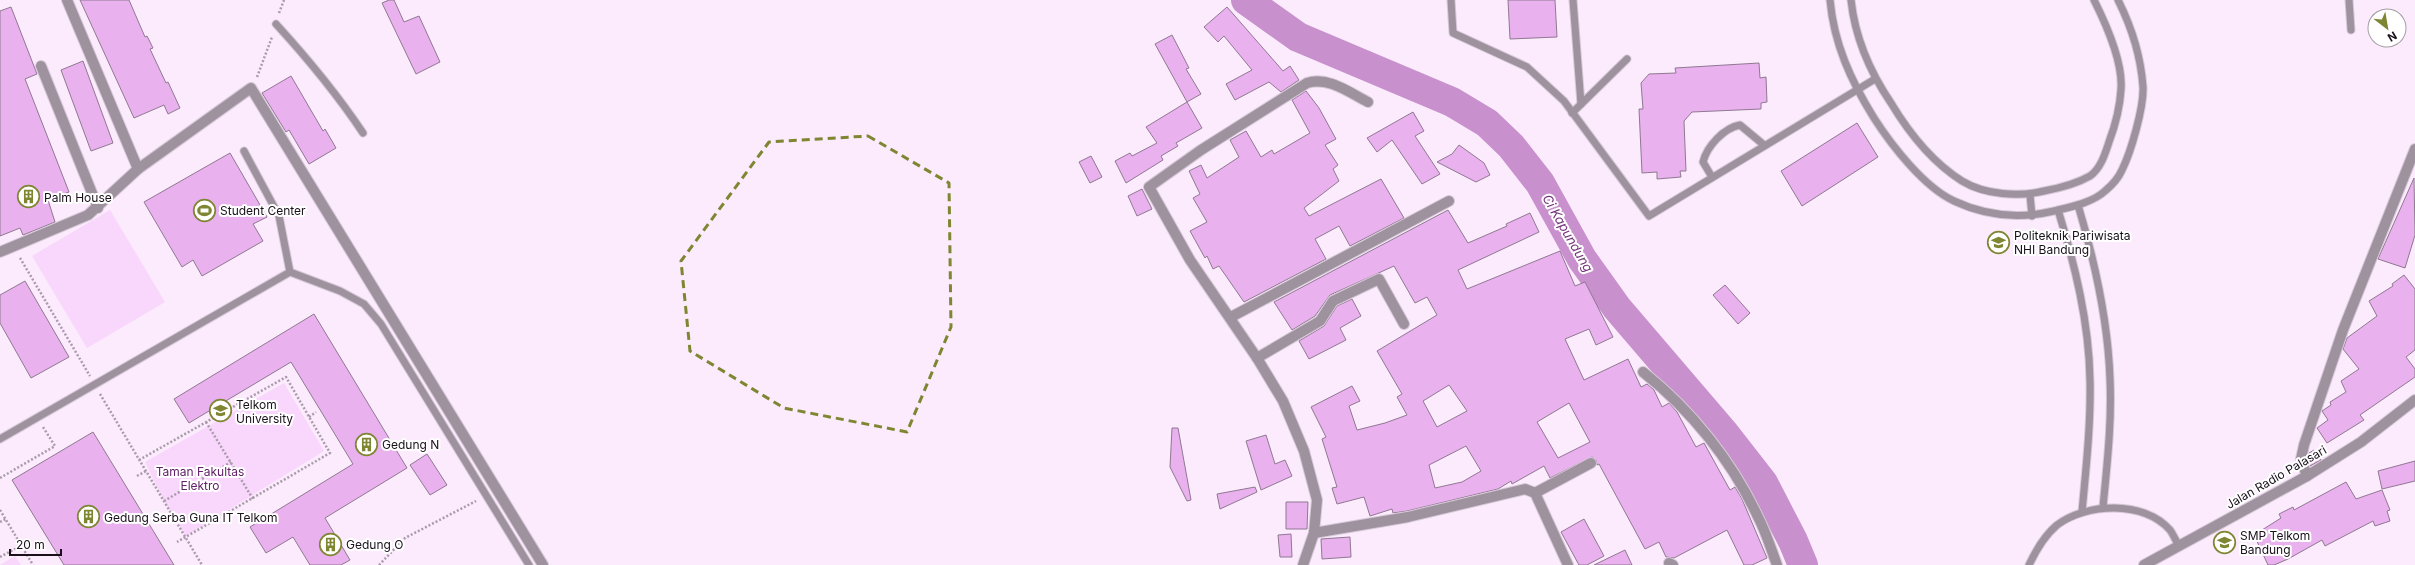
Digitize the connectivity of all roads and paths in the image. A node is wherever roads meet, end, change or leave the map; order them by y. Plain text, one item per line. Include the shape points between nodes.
1 (67, 0) edge
2 (284, 0) edge
3 (1450, 0) edge
4 (1573, 0) edge
5 (1830, 0) edge
6 (1851, 0) edge
7 (2094, 0) edge
8 (2118, 0) edge
9 (2349, 0) edge
10 (276, 24) junction
11 (2350, 30) dead end
12 (1627, 59) dead end
13 (41, 66) dead end
14 (1875, 79) junction
15 (251, 88) junction
16 (1856, 88) junction
17 (1368, 102) dead end
18 (1581, 104) junction
19 (1572, 113) junction
20 (363, 133) dead end
21 (1764, 145) junction
22 (2415, 149) edge
23 (244, 151) dead end
24 (138, 168) junction
25 (1712, 177) junction
26 (2030, 194) junction
27 (1449, 201) dead end
28 (2078, 205) junction
29 (98, 208) junction
30 (2058, 210) junction
31 (2032, 216) junction
32 (13, 246) junction
33 (0, 252) edge
34 (290, 272) junction
35 (1231, 317) junction
36 (1404, 324) dead end
37 (1257, 358) junction
38 (1643, 372) dead end
39 (94, 383) junction
40 (2415, 400) edge
41 (316, 412) dead end
42 (37, 417) junction
43 (309, 417) junction
44 (206, 422) junction
45 (0, 439) edge
46 (139, 460) junction
47 (231, 462) junction
48 (1591, 463) dead end
49 (146, 471) junction
50 (137, 476) dead end
51 (2307, 476) junction
52 (0, 478) edge
53 (1535, 493) junction
54 (487, 495) junction
55 (252, 499) junction
56 (164, 501) junction
57 (2102, 507) junction
58 (0, 510) edge
59 (2082, 512) junction
60 (6, 519) junction
61 (0, 522) edge
62 (1314, 533) junction
63 (186, 536) junction
64 (28, 542) dead end
65 (177, 542) dead end
66 (21, 545) junction
67 (2179, 546) junction
68 (0, 557) edge
69 (33, 565) edge
70 (202, 565) edge
71 (379, 565) edge
72 (529, 565) edge
73 (543, 565) edge
74 (1303, 565) edge
75 (1568, 565) edge
76 (1777, 565) edge
77 (2029, 565) edge
78 (2144, 565) edge

1 - 24 street
2 - 10 path
3 - 19 lane via 1453,33 1527,67 1564,101
4 - 18 lane
5 - 16 lane via 1832,28
6 - 14 lane via 1853,23
7 - 26 lane via 2116,58 2121,88 2113,131 2103,160 2091,175 2070,185
8 - 28 lane via 2137,53 2143,88 2134,136 2122,171 2104,192
9 - 11 lane
10 - 15 path via 262,67
10 - 20 lane via 348,107
12 - 18 lane
13 - 29 street
14 - 16 lane
14 - 26 lane via 1903,123 1934,160 1963,181 1993,192
15 - 24 street
15 - 73 street
16 - 21 lane
16 - 31 lane via 1885,136 1919,175 1952,200 1988,214
17 - 35 street via 1329,82 1307,83 1201,150 1149,187 1190,260
18 - 19 lane
19 - 25 lane via 1649,216
21 - 25 lane
21 - 25 lane via 1740,125 1730,126 1706,151 1704,162
22 - 51 street via 2343,330 2304,445 2300,459
23 - 34 lane via 279,216
24 - 29 street
26 - 31 lane
27 - 35 street
28 - 30 lane
28 - 57 lane via 2092,253 2104,315 2110,379 2109,438
29 - 32 street via 73,222
30 - 31 lane
30 - 59 lane via 2083,310 2090,380 2089,437
32 - 33 street
32 - 39 path
34 - 39 lane
34 - 54 lane via 340,290 364,304 381,324
35 - 37 street
36 - 37 street via 1379,279 1333,301 1320,321
37 - 62 street via 1283,402 1304,451 1317,500
38 - 76 street via 1719,450 1759,518
39 - 42 lane
39 - 46 path
40 - 51 street, Jalan Radio Palasari via 2361,442
41 - 43 path
42 - 45 lane
42 - 52 path via 55,446
43 - 44 path via 286,377
43 - 55 path via 330,453
44 - 46 path
44 - 47 path
46 - 49 path
47 - 55 path
47 - 56 path
48 - 53 street
49 - 50 path
49 - 56 path
51 - 67 street, Jalan Radio Palasari
53 - 62 street via 1524,490 1408,517
53 - 75 street
54 - 71 path via 405,538
54 - 72 lane
55 - 63 path
56 - 63 path
57 - 59 lane
57 - 67 lane via 2127,508 2150,516 2169,529
58 - 60 path
59 - 77 lane via 2057,525 2038,546
60 - 61 path
60 - 66 path
62 - 74 street
63 - 65 path
63 - 70 path
64 - 66 path
66 - 68 path
66 - 69 path
67 - 78 street, Jalan Radio Palasari

